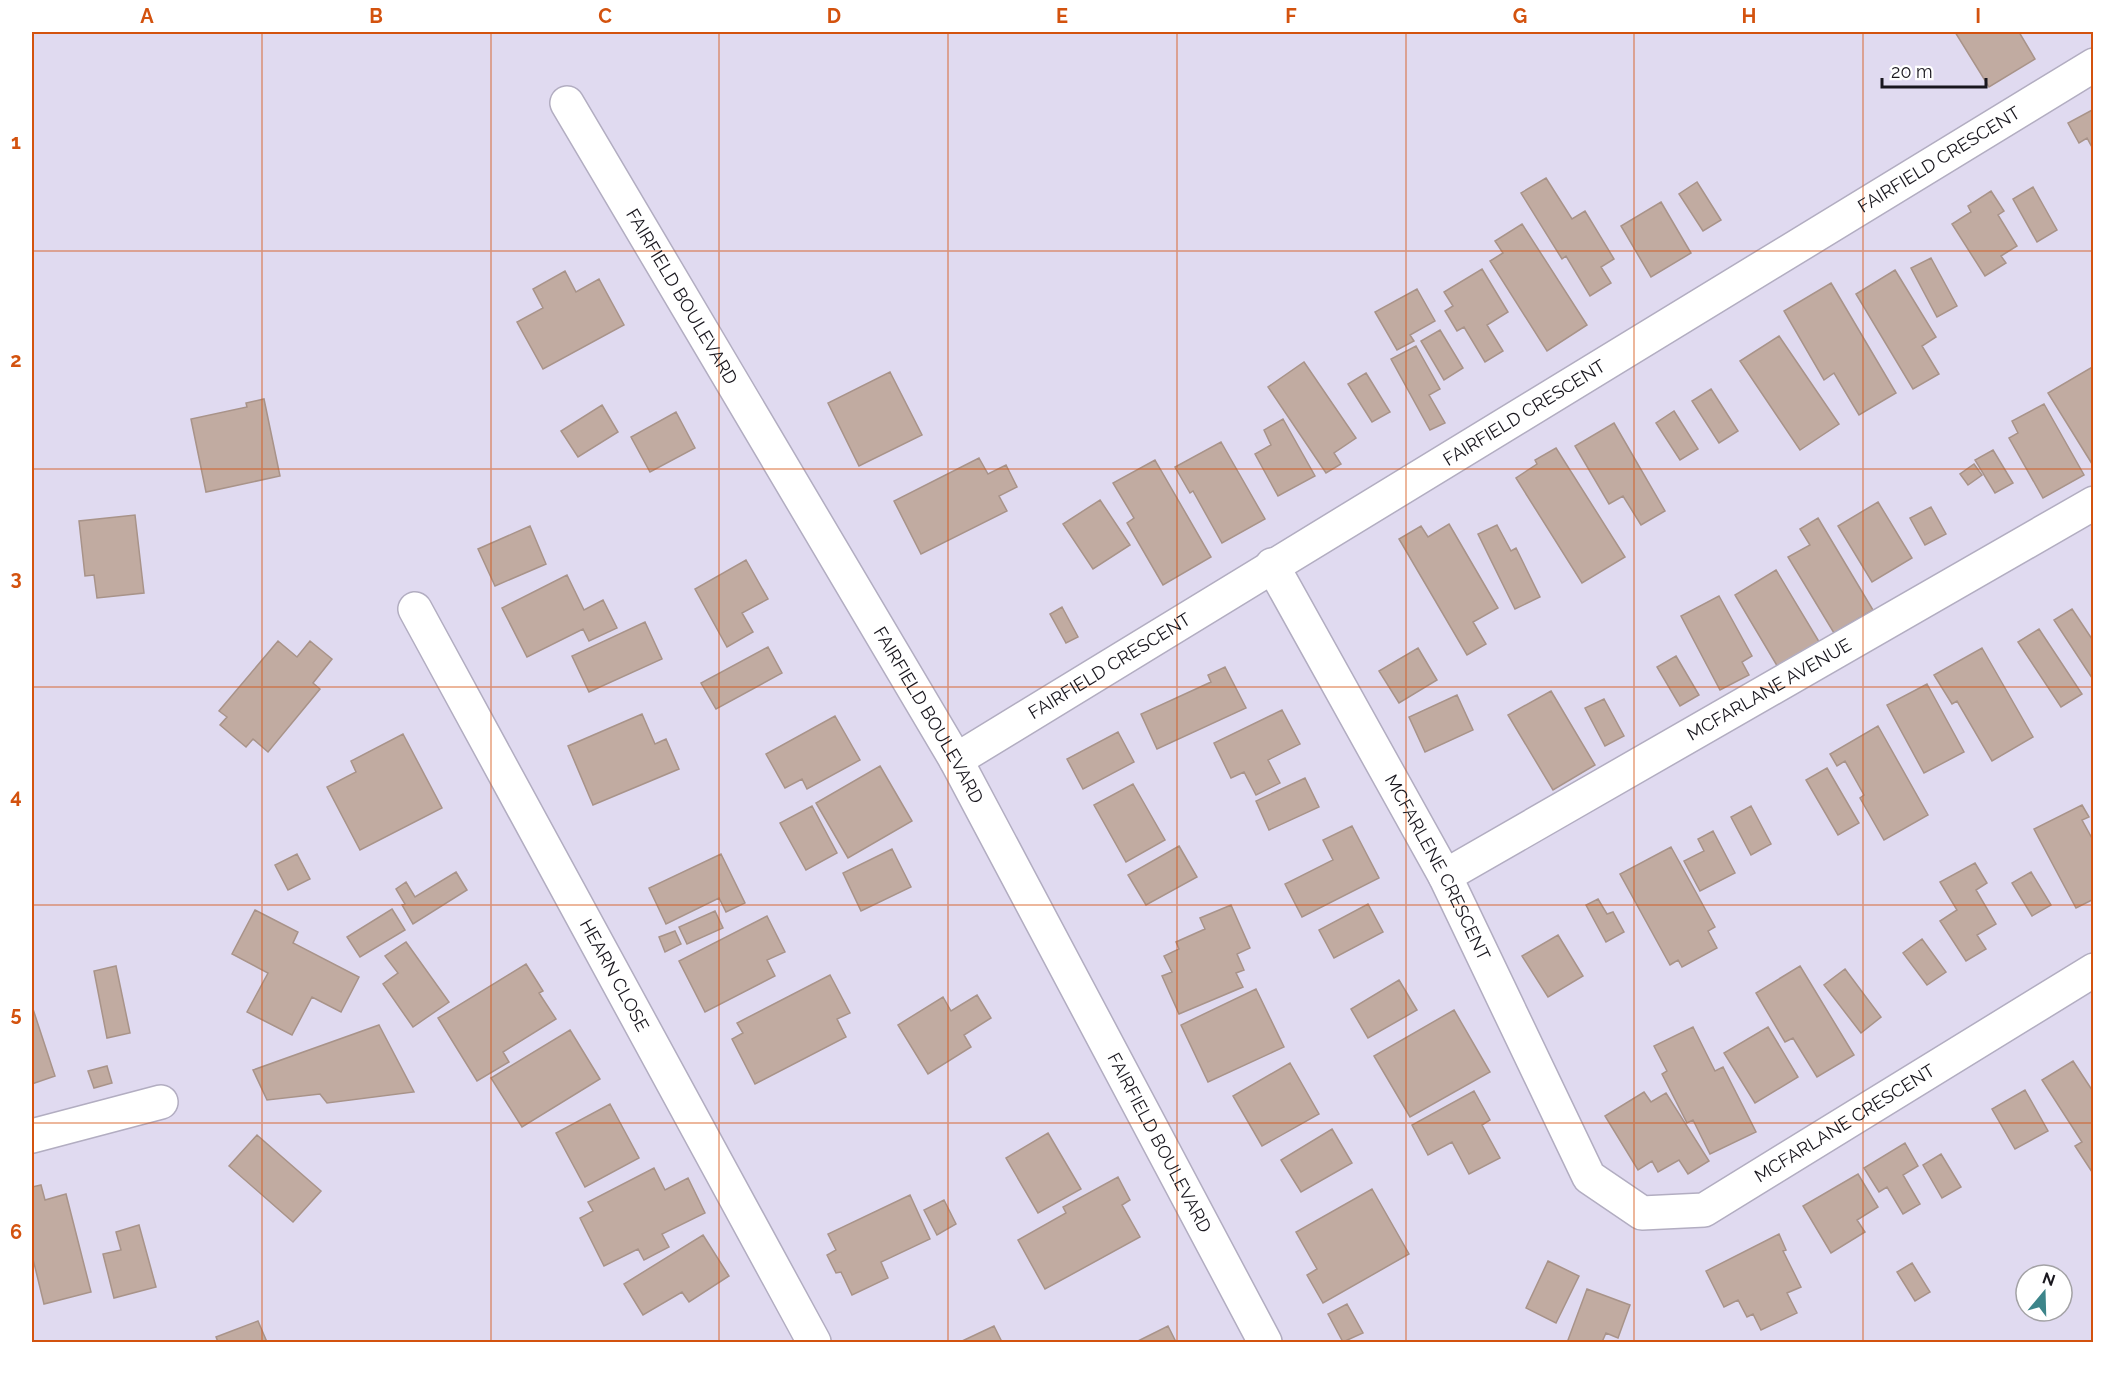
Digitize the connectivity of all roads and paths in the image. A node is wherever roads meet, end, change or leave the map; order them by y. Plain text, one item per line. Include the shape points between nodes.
1 (2094, 65) edge
2 (567, 103) dead end
3 (2094, 502) edge
4 (1272, 565) junction
5 (415, 609) dead end
6 (956, 760) junction
7 (1445, 876) junction
8 (2094, 970) edge
9 (161, 1102) dead end
10 (32, 1136) edge
11 (1589, 1177) joint
12 (814, 1342) edge
13 (1265, 1342) edge

1 - 4 street, FAIRFIELD CRESCENT
2 - 6 street, FAIRFIELD BOULEVARD
3 - 7 street, MCFARLANE AVENUE
4 - 6 street, FAIRFIELD CRESCENT
4 - 7 street, MCFARLENE CRESCENT
5 - 12 street, HEARN CLOSE
6 - 13 street, FAIRFIELD BOULEVARD
7 - 11 street, MCFARLENE CRESCENT
8 - 11 street, MCFARLANE CRESCENT via 1704,1210 1642,1213
9 - 10 street

